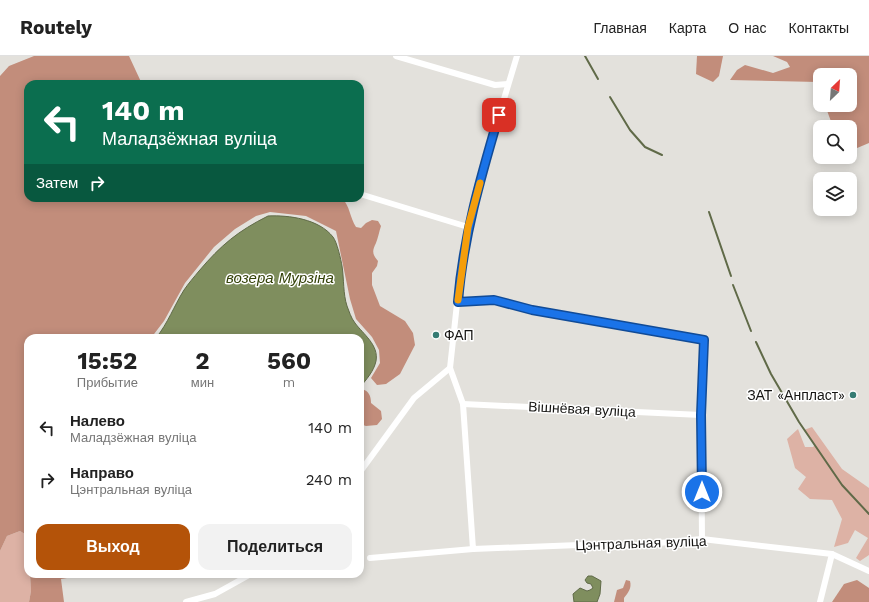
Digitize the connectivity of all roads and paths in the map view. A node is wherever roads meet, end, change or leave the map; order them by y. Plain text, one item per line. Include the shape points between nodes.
1 (396, 56) edge
2 (517, 56) edge
3 (508, 84) junction
4 (364, 195) edge
5 (468, 227) junction
6 (458, 302) junction
7 (450, 368) junction
8 (463, 404) junction
9 (701, 415) junction
10 (364, 467) edge
11 (702, 539) junction
12 (473, 549) junction
13 (832, 554) junction
14 (370, 558) dead end
15 (869, 571) edge
16 (244, 578) edge
17 (186, 602) edge
18 (820, 602) edge

1 - 3 street via 495,85
2 - 3 street
3 - 5 street
4 - 5 street
5 - 6 street
6 - 7 street
6 - 9 street via 494,300 532,310 704,340
7 - 8 street
7 - 10 street via 414,398
8 - 9 street, Вішнёвая вуліца
8 - 12 street
9 - 11 street
11 - 12 street, Цэнтральная вуліца via 615,547 579,545
11 - 13 street, Цэнтральная вуліца
12 - 14 street, Цэнтральная вуліца
13 - 15 street, Цэнтральная вуліца
13 - 18 street
16 - 17 street via 215,594

